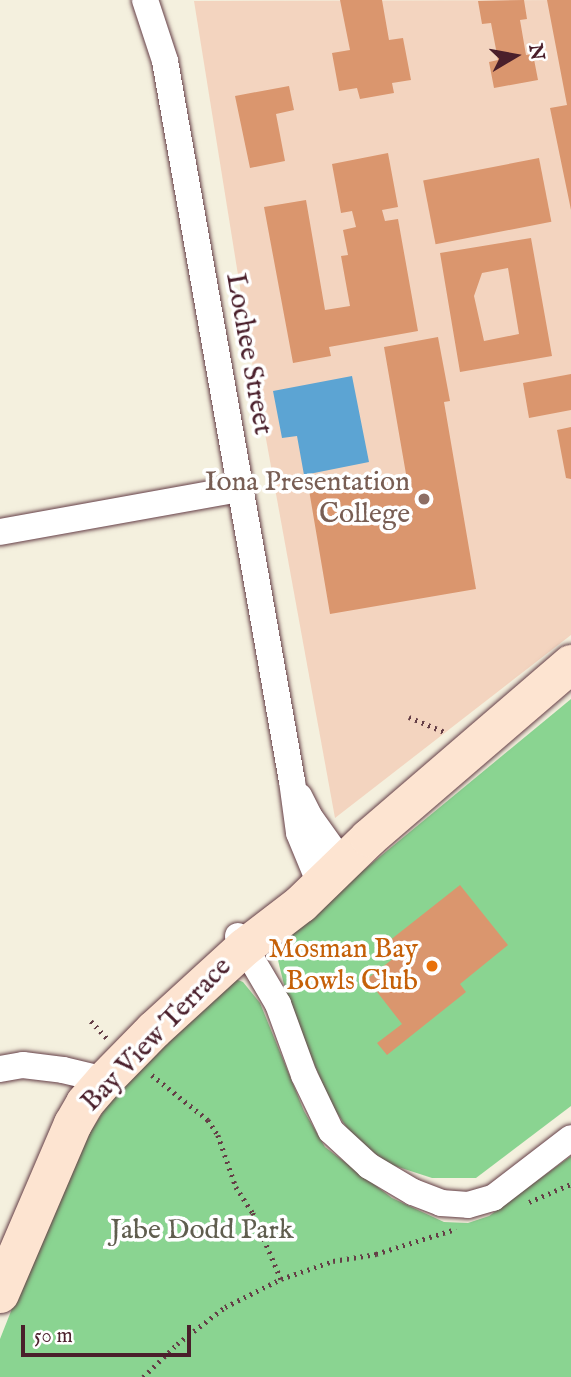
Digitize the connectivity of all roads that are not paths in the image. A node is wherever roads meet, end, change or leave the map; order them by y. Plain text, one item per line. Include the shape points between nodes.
1 (145, 0) edge
2 (166, 0) edge
3 (165, 61) junction
4 (239, 489) junction
5 (0, 532) edge
6 (571, 664) edge
7 (337, 863) junction
8 (232, 948) junction
9 (11, 1067) edge
10 (95, 1073) junction
11 (571, 1138) edge
12 (0, 1294) edge

1 - 3 street, Lochee Street
2 - 3 street, Lochee Street
3 - 4 street, Lochee Street
4 - 5 street
4 - 7 street, Lochee Street via 299,833
6 - 7 street, Bay View Terrace
7 - 8 street, Bay View Terrace
8 - 10 street, Bay View Terrace
8 - 11 street via 278,1004 331,1131 369,1166 413,1192 441,1203 468,1205 493,1198
9 - 10 street
10 - 12 street, Bay View Terrace

